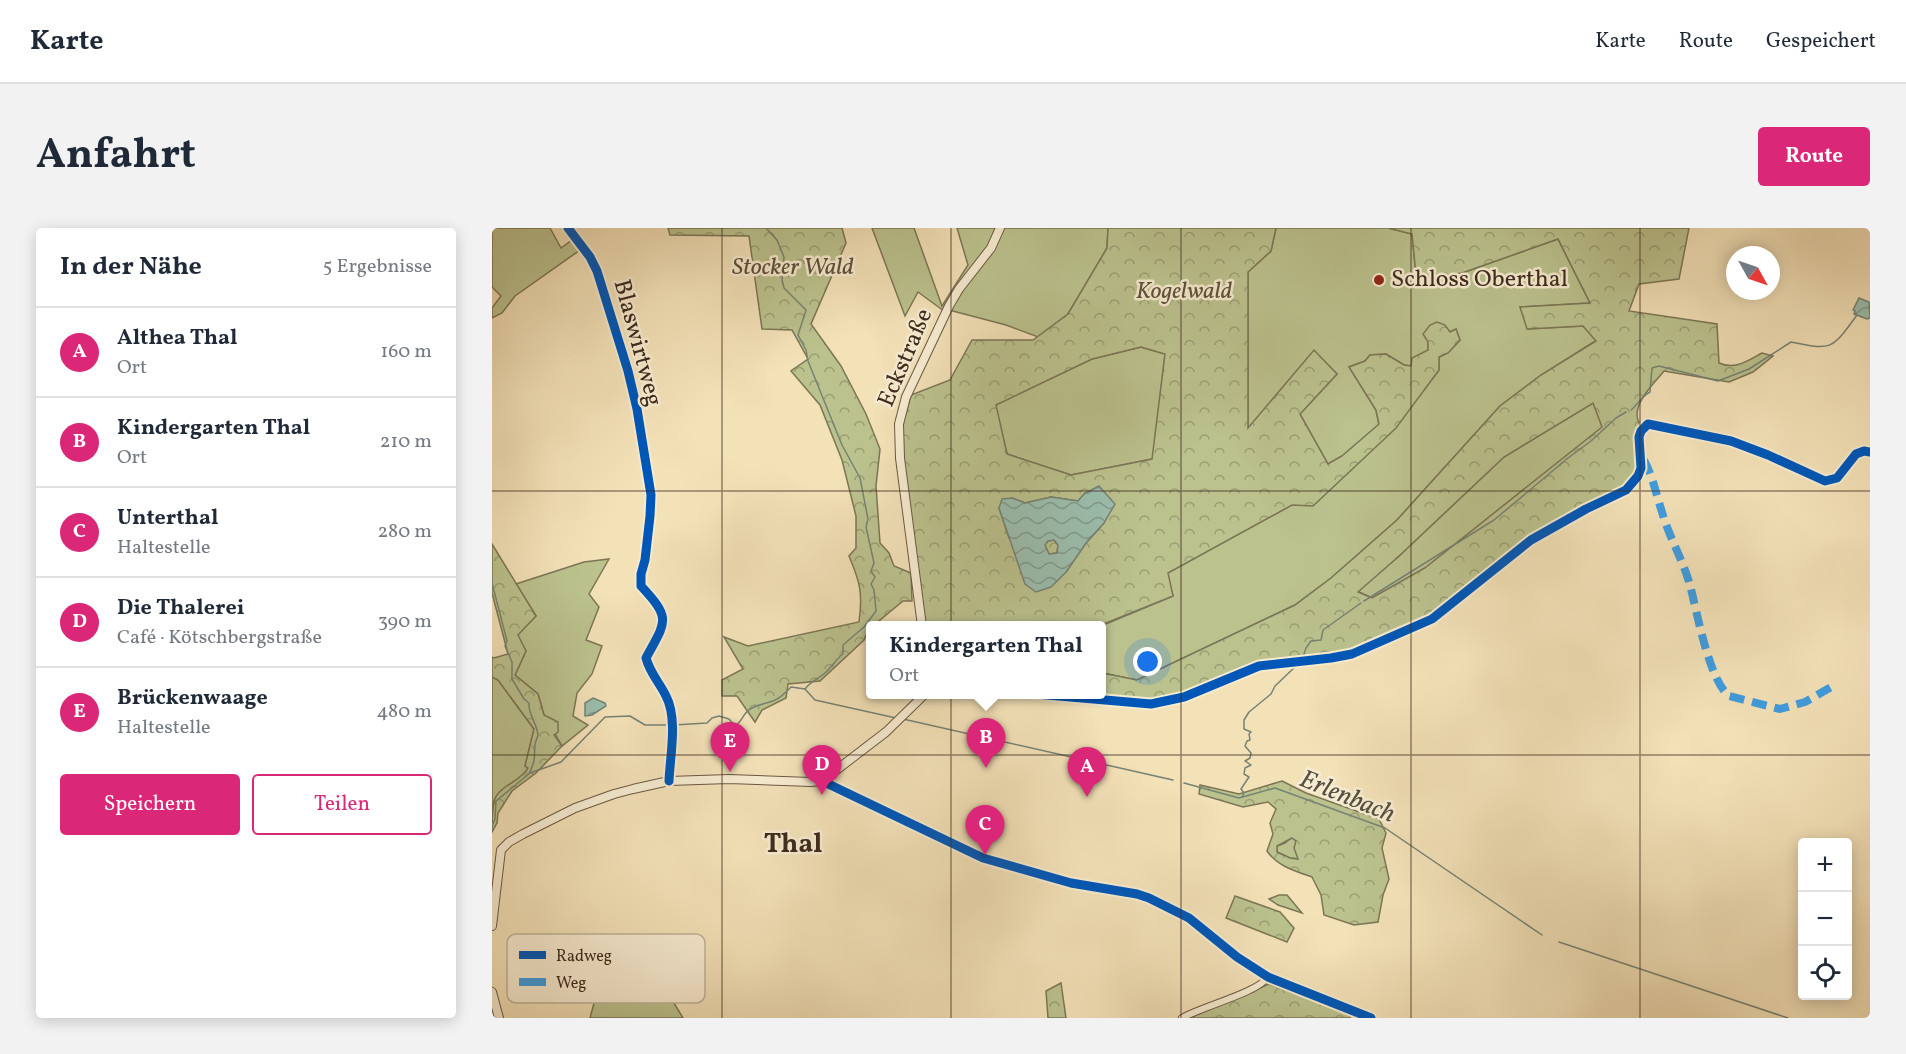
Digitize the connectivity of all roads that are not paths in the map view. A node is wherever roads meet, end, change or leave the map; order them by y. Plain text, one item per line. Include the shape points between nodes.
1 (568, 228) edge
2 (1000, 228) edge
3 (1870, 452) edge
4 (920, 621) edge
5 (921, 699) edge
6 (1094, 699) edge
7 (822, 780) junction
8 (669, 782) junction
9 (492, 926) edge
10 (1268, 977) junction
11 (492, 992) edge
12 (499, 1018) edge
13 (1182, 1018) edge
14 (1371, 1018) edge

1 - 8 street, Blaswirtweg via 597,271 637,410 651,495 641,586 658,604 663,618 646,658 667,698 672,720
2 - 4 street, Eckstraße via 991,249 949,306 906,397 899,424
3 - 6 street via 1856,454 1837,478 1825,481 1731,441 1648,424 1639,437 1641,468 1626,490 1531,540 1421,625 1352,654 1259,666 1168,702
5 - 7 street via 898,722
7 - 8 street via 736,778
7 - 10 street via 983,858 1071,883 1149,898 1189,918
8 - 9 street via 614,794 575,808 498,850
10 - 13 street via 1260,985
10 - 14 street
11 - 12 street

